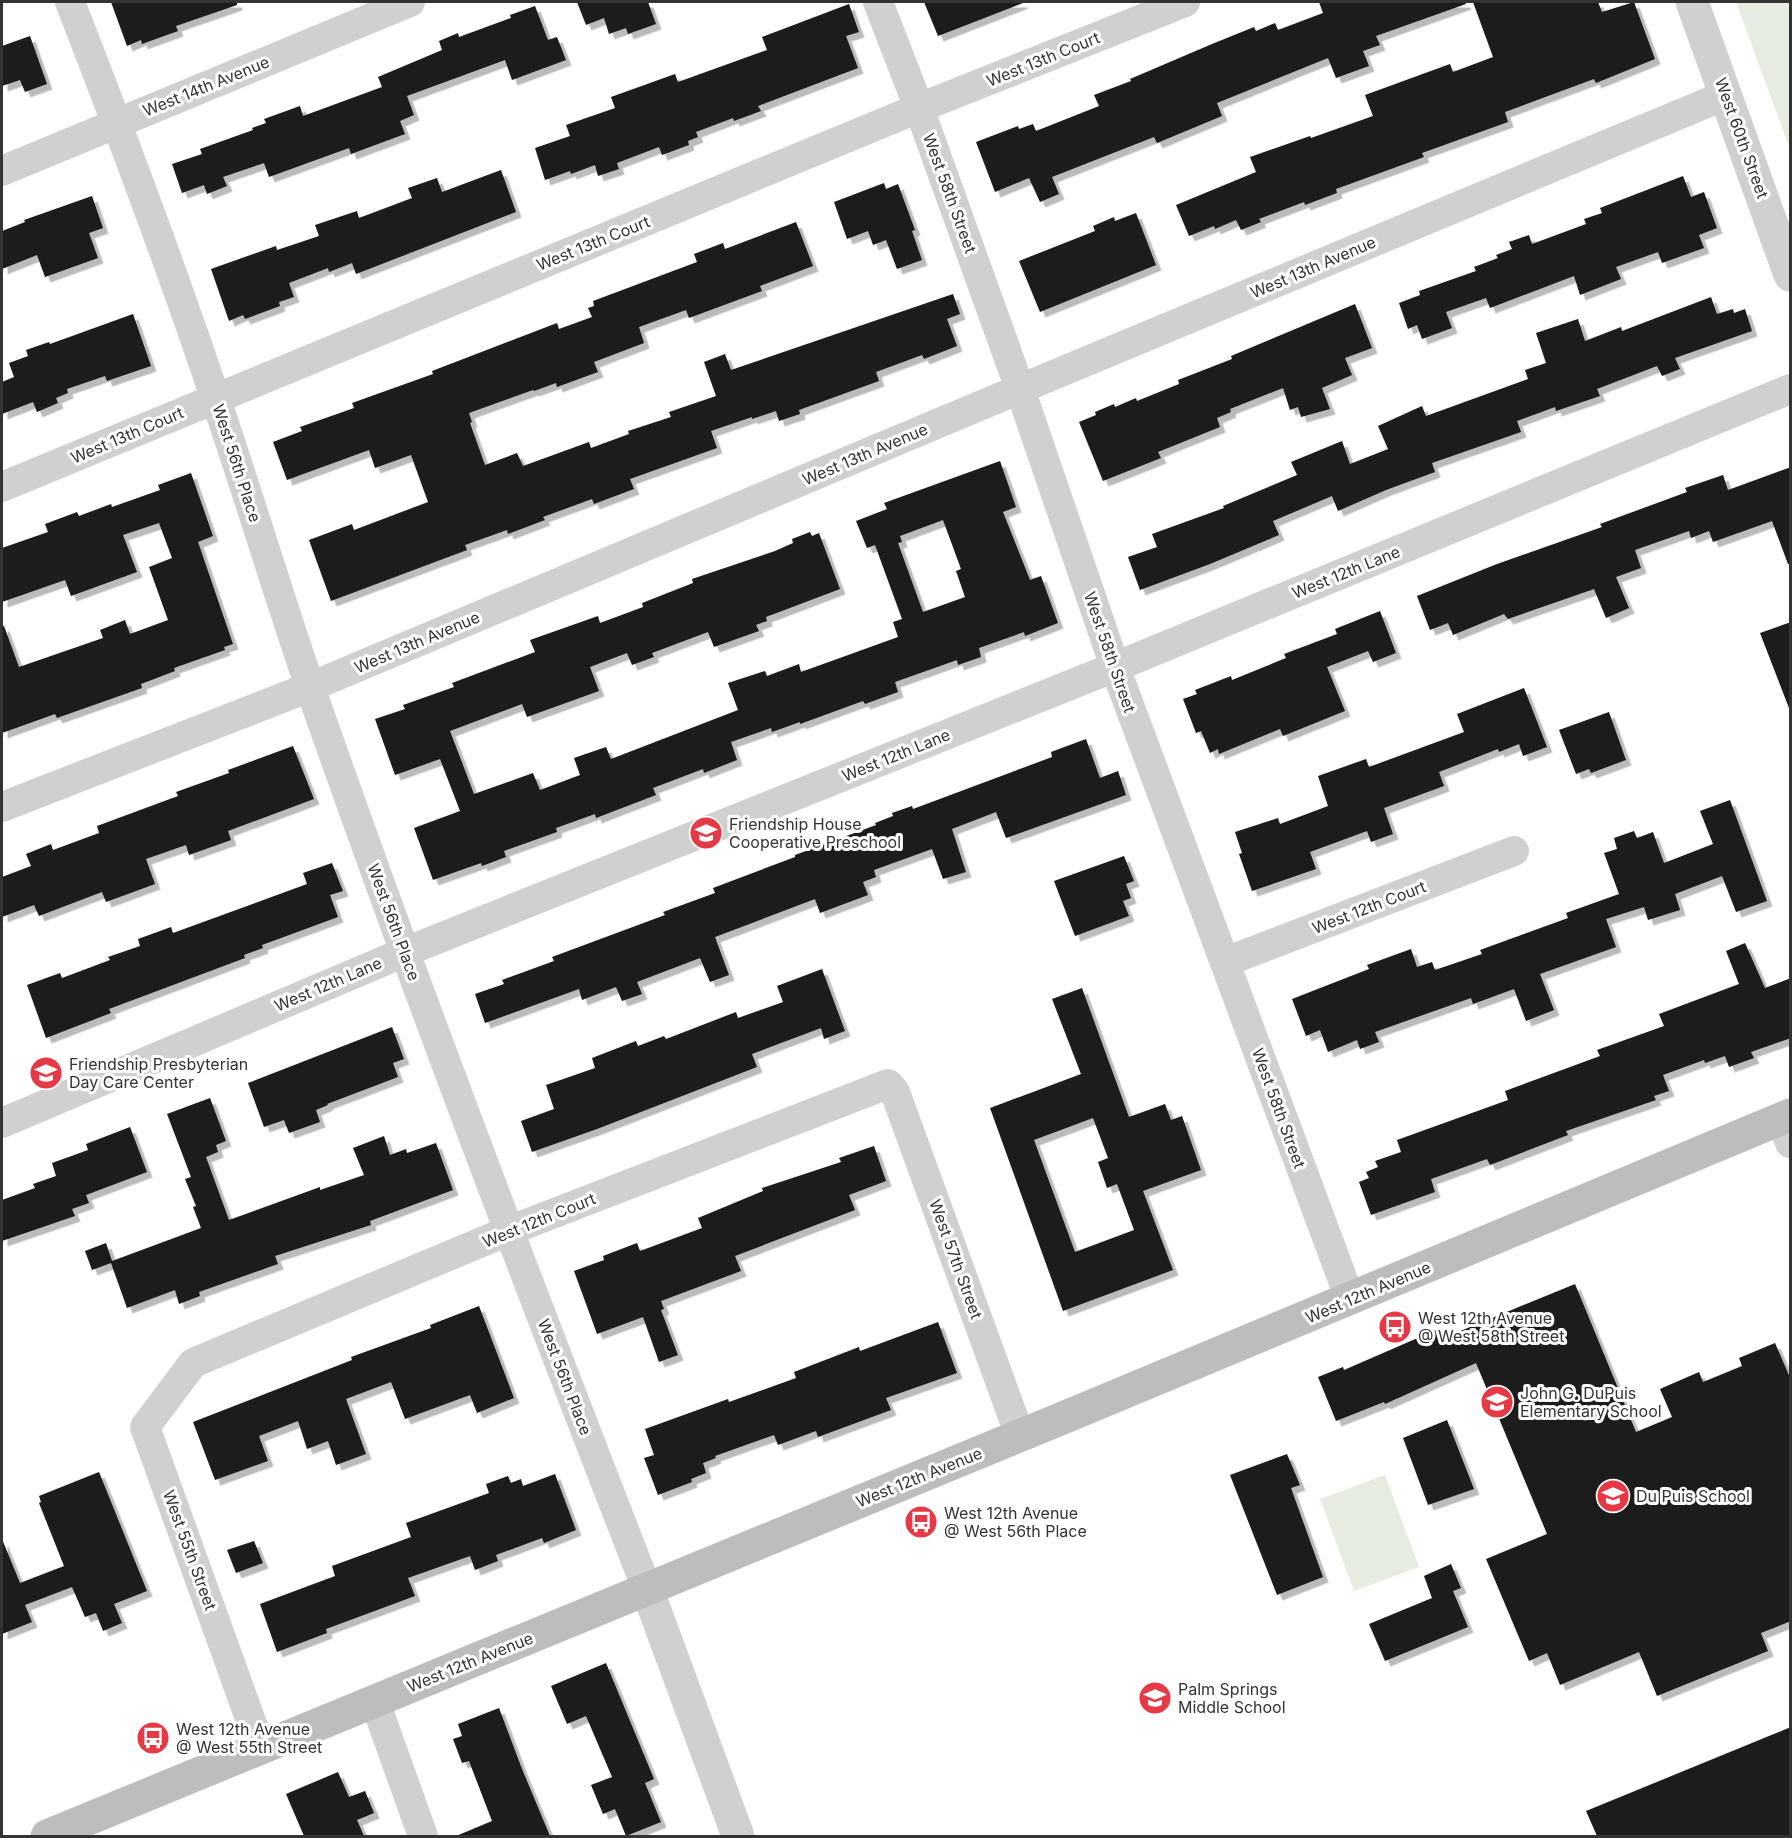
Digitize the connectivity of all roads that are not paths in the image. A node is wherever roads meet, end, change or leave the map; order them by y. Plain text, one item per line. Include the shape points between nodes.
1 (70, 2) edge
2 (410, 2) edge
3 (878, 2) edge
4 (1185, 2) edge
5 (1692, 2) edge
6 (1726, 95) junction
7 (919, 108) junction
8 (117, 122) junction
9 (2, 171) edge
10 (1791, 275) edge
11 (1020, 389) junction
12 (1791, 389) edge
13 (216, 398) junction
14 (2, 487) edge
15 (1115, 668) junction
16 (310, 687) junction
17 (2, 807) edge
18 (1514, 850) dead end
19 (405, 952) junction
20 (1225, 962) junction
21 (888, 1084) joint
22 (2, 1123) edge
23 (1788, 1126) edge
24 (508, 1231) junction
25 (1350, 1299) junction
26 (193, 1363) joint
27 (1020, 1436) junction
28 (647, 1589) junction
29 (375, 1702) junction
30 (261, 1749) junction
31 (47, 1836) edge
32 (423, 1836) edge
33 (738, 1836) edge

1 - 8 street, West 56th Place
2 - 8 street, West 14th Avenue
3 - 7 street, West 58th Street
4 - 7 street, West 13th Court
5 - 6 street, West 60th Street
6 - 10 street, West 60th Street
6 - 11 street, West 13th Avenue
7 - 11 street, West 58th Street
7 - 13 street, West 13th Court
8 - 9 street, West 14th Avenue
8 - 13 street, West 56th Place
11 - 15 street, West 58th Street
11 - 16 street, West 13th Avenue
12 - 15 street, West 12th Lane
13 - 14 street, West 13th Court
13 - 16 street, West 56th Place
15 - 19 street, West 12th Lane
15 - 20 street, West 58th Street
16 - 17 street, West 13th Avenue
16 - 19 street, West 56th Place
18 - 20 street, West 12th Court
19 - 22 street, West 12th Lane
19 - 24 street, West 56th Place
20 - 25 street, West 58th Street
21 - 24 street, West 12th Court
21 - 27 street, West 57th Street via 895,1092
23 - 25 main road, West 12th Avenue
24 - 26 street, West 12th Court
24 - 28 street, West 56th Place
25 - 27 main road, West 12th Avenue
26 - 30 street, West 55th Street via 145,1427
27 - 28 main road, West 12th Avenue
28 - 29 main road, West 12th Avenue
28 - 33 street, West 56th Place
29 - 30 main road, West 12th Avenue
29 - 32 street
30 - 31 main road, West 12th Avenue

